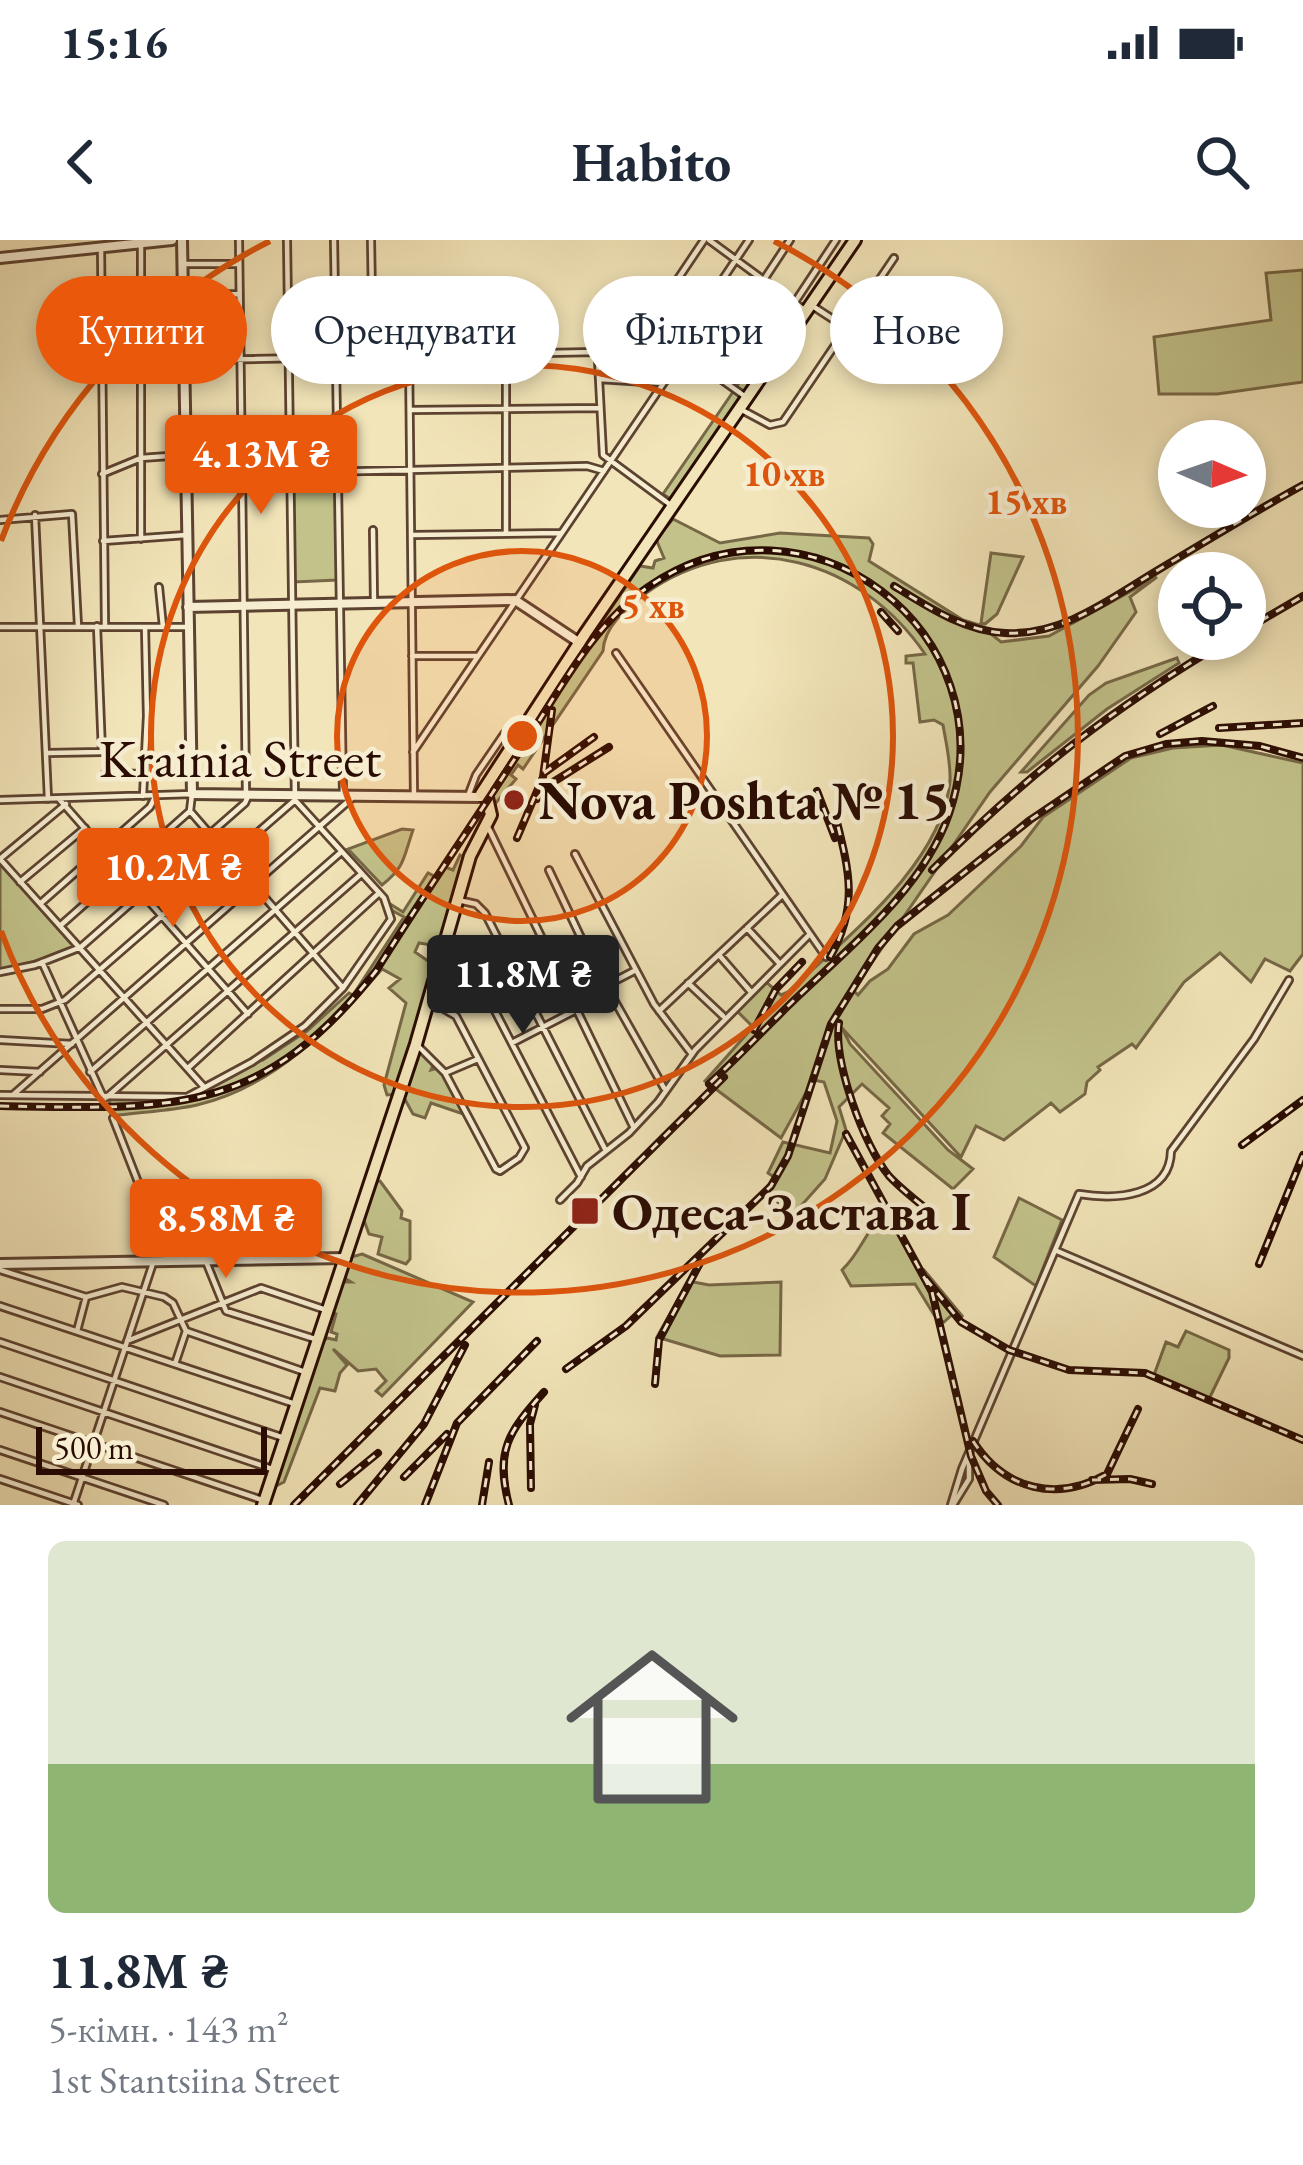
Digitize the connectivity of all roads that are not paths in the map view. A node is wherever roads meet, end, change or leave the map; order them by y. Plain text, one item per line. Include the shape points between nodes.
1 (53, 240) edge
2 (172, 240) edge
3 (182, 240) edge
4 (239, 240) edge
5 (287, 240) edge
6 (334, 240) edge
7 (371, 240) edge
8 (707, 240) edge
9 (749, 240) edge
10 (790, 240) edge
11 (836, 240) edge
12 (855, 240) edge
13 (141, 243) junction
14 (101, 248) junction
15 (54, 253) junction
16 (0, 258) edge
17 (894, 258) dead end
18 (736, 259) junction
19 (183, 264) junction
20 (239, 264) junction
21 (101, 276) edge
22 (141, 276) edge
23 (183, 276) edge
24 (239, 276) edge
25 (288, 276) edge
26 (334, 276) edge
27 (372, 276) edge
28 (681, 276) edge
29 (725, 276) edge
30 (760, 276) edge
31 (766, 276) edge
32 (881, 276) edge
33 (806, 285) edge
34 (808, 308) junction
35 (830, 318) edge
36 (830, 350) edge
37 (102, 384) edge
38 (141, 384) edge
39 (183, 384) edge
40 (239, 384) edge
41 (289, 384) edge
42 (335, 384) edge
43 (410, 384) edge
44 (506, 384) edge
45 (599, 384) edge
46 (661, 384) edge
47 (720, 384) edge
48 (745, 405) junction
49 (600, 408) junction
50 (506, 409) junction
51 (410, 410) junction
52 (184, 455) junction
53 (141, 458) junction
54 (610, 462) junction
55 (102, 463) junction
56 (117, 466) junction
57 (506, 468) junction
58 (410, 470) junction
59 (604, 471) junction
60 (291, 472) junction
61 (337, 472) junction
62 (102, 474) junction
63 (241, 474) junction
64 (185, 475) junction
65 (673, 507) junction
66 (35, 515) junction
67 (0, 520) edge
68 (373, 530) dead end
69 (506, 533) junction
70 (561, 533) junction
71 (186, 535) junction
72 (412, 535) junction
73 (140, 538) junction
74 (103, 541) junction
75 (160, 587) dead end
76 (412, 601) junction
77 (515, 601) junction
78 (374, 602) junction
79 (338, 603) junction
80 (293, 604) junction
81 (242, 605) junction
82 (188, 607) junction
83 (40, 626) junction
84 (77, 626) junction
85 (101, 626) junction
86 (0, 627) edge
87 (145, 627) junction
88 (163, 627) junction
89 (188, 627) junction
90 (580, 644) junction
91 (616, 653) dead end
92 (412, 656) junction
93 (478, 656) junction
94 (504, 734) dead end
95 (413, 752) junction
96 (47, 753) junction
97 (105, 773) dead end
98 (145, 774) junction
99 (192, 794) junction
100 (248, 794) junction
101 (344, 794) junction
102 (356, 794) junction
103 (484, 794) junction
104 (414, 796) junction
105 (143, 797) junction
106 (155, 797) junction
107 (296, 797) junction
108 (467, 797) junction
109 (48, 799) junction
110 (59, 799) junction
111 (0, 800) edge
112 (66, 804) junction
113 (190, 811) junction
114 (486, 822) junction
115 (85, 828) junction
116 (320, 830) junction
117 (211, 834) junction
118 (103, 849) junction
119 (340, 853) junction
120 (575, 854) dead end
121 (230, 856) junction
122 (0, 859) edge
123 (550, 870) dead end
124 (122, 871) junction
125 (360, 875) junction
126 (20, 882) junction
127 (254, 884) junction
128 (379, 893) junction
129 (142, 894) junction
130 (781, 896) junction
131 (458, 900) junction
132 (39, 904) junction
133 (275, 911) junction
134 (162, 916) junction
135 (61, 925) junction
136 (747, 928) junction
137 (295, 932) junction
138 (808, 936) junction
139 (446, 942) junction
140 (187, 945) junction
141 (81, 947) junction
142 (314, 955) junction
143 (719, 955) junction
144 (826, 957) dead end
145 (42, 962) junction
146 (780, 964) junction
147 (208, 969) junction
148 (636, 970) junction
149 (99, 971) junction
150 (0, 972) edge
151 (1289, 980) dead end
152 (688, 983) junction
153 (605, 986) junction
154 (344, 988) junction
155 (227, 991) junction
156 (752, 994) junction
157 (124, 999) junction
158 (428, 1001) junction
159 (59, 1004) junction
160 (0, 1009) edge
161 (576, 1010) junction
162 (658, 1011) junction
163 (248, 1014) junction
164 (725, 1018) junction
165 (146, 1024) junction
166 (541, 1026) junction
167 (0, 1040) edge
168 (74, 1042) junction
169 (512, 1043) junction
170 (416, 1044) junction
171 (165, 1045) junction
172 (692, 1053) junction
173 (478, 1059) junction
174 (0, 1070) edge
175 (187, 1070) junction
176 (40, 1072) junction
177 (90, 1072) junction
178 (446, 1073) junction
179 (203, 1087) junction
180 (665, 1091) junction
181 (14, 1094) junction
182 (0, 1095) edge
183 (105, 1099) junction
184 (113, 1118) dead end
185 (633, 1128) junction
186 (606, 1151) junction
187 (581, 1177) junction
188 (560, 1200) dead end
189 (1057, 1251) junction
190 (346, 1258) junction
191 (154, 1259) junction
192 (168, 1259) junction
193 (205, 1259) junction
194 (0, 1267) edge
195 (143, 1290) junction
196 (86, 1297) junction
197 (221, 1305) junction
198 (0, 1306) edge
199 (328, 1311) junction
200 (182, 1320) junction
201 (77, 1330) junction
202 (186, 1331) junction
203 (319, 1340) junction
204 (0, 1342) edge
205 (126, 1344) junction
206 (1303, 1356) edge
207 (175, 1364) junction
208 (308, 1373) junction
209 (0, 1377) edge
210 (115, 1379) junction
211 (298, 1405) junction
212 (105, 1411) junction
213 (0, 1412) edge
214 (286, 1439) junction
215 (93, 1443) junction
216 (0, 1450) edge
217 (968, 1460) junction
218 (275, 1469) junction
219 (82, 1477) junction
220 (0, 1479) edge
221 (958, 1481) junction
222 (967, 1484) junction
223 (264, 1503) edge
224 (75, 1505) edge
225 (164, 1505) edge
226 (952, 1505) edge

1 - 15 street
2 - 13 street
3 - 19 street
4 - 20 street
5 - 25 street
6 - 26 street
7 - 27 street
8 - 18 street
8 - 28 street
9 - 18 street
10 - 31 street
11 - 33 street
12 - 34 main road
13 - 14 street
13 - 22 street
14 - 15 street
14 - 21 street
15 - 16 street
17 - 32 street
18 - 29 street
18 - 30 street
19 - 20 street
19 - 23 street
20 - 24 street
34 - 35 street
34 - 48 main road
36 - 48 street via 783,422 770,425
37 - 55 street
38 - 53 street
39 - 52 street
40 - 63 street
41 - 60 street
42 - 61 street
43 - 51 street
44 - 50 street
45 - 49 street
46 - 54 street
47 - 48 street
48 - 65 main road
49 - 50 street
49 - 54 street via 602,452
50 - 51 street
50 - 57 street
51 - 58 street
52 - 53 street
52 - 64 street
53 - 56 street
53 - 73 street
54 - 59 street
54 - 65 street
55 - 56 street
55 - 62 street
56 - 62 street
57 - 58 street
57 - 59 street
57 - 69 street
58 - 61 street
58 - 72 street
59 - 70 street
60 - 61 street
60 - 63 street
60 - 80 street
61 - 79 street
62 - 74 street
63 - 64 street
63 - 81 street
64 - 71 street
65 - 90 main road
66 - 67 street
66 - 83 street
66 - 84 street via 72,514
68 - 78 street
69 - 70 street
69 - 72 street
70 - 77 street
71 - 73 street
71 - 82 street
72 - 76 street
73 - 74 street
74 - 85 street
75 - 88 street
76 - 77 street
76 - 78 street
76 - 92 street
77 - 90 street
77 - 93 street
78 - 79 street
79 - 80 street
79 - 101 street
80 - 81 street
80 - 107 street
81 - 82 street
81 - 100 street
82 - 89 street
83 - 84 street
83 - 86 street
83 - 96 street
84 - 85 street
85 - 87 street
85 - 96 street via 102,752
87 - 88 street
87 - 98 street
88 - 89 street
89 - 99 street
90 - 103 main road
91 - 130 street
92 - 93 street
92 - 95 street
93 - 95 street
94 - 108 street
95 - 104 street
96 - 109 street
97 - 98 street
98 - 105 street
99 - 100 street, Krainia Street
99 - 106 street, Krainia Street
99 - 113 street
100 - 107 street, Krainia Street
100 - 117 street
101 - 102 street, Krainia Street
101 - 107 street, Krainia Street
102 - 104 street, Krainia Street
102 - 116 street
103 - 108 street, Krainia Street
103 - 114 main road
104 - 108 street, Krainia Street
105 - 106 street, Krainia Street
105 - 110 street, Krainia Street
106 - 118 street
107 - 116 street
107 - 121 street
109 - 110 street, Krainia Street
109 - 111 street, Krainia Street
110 - 112 street
112 - 115 street
112 - 122 street
113 - 117 street
113 - 124 street
114 - 131 main road
114 - 161 street
115 - 118 street
115 - 126 street
116 - 119 street
116 - 127 street
117 - 121 street
117 - 129 street
118 - 124 street
118 - 132 street
119 - 125 street
119 - 133 street
120 - 148 street
121 - 127 street
121 - 134 street
122 - 126 street
123 - 153 street
124 - 129 street
124 - 135 street
125 - 128 street
125 - 137 street
126 - 132 street
127 - 133 street
127 - 140 street
128 - 142 street
128 - 154 street via 391,919
129 - 134 street
129 - 141 street
130 - 136 street
130 - 138 street
131 - 139 main road
131 - 166 street via 484,913
132 - 135 street
133 - 137 street
133 - 147 street
134 - 140 street
134 - 149 street
135 - 141 street
136 - 143 street
136 - 146 street
137 - 142 street
137 - 155 street
138 - 144 street
138 - 146 street
139 - 158 main road
139 - 169 street via 466,955
140 - 147 street
140 - 157 street
141 - 145 street
141 - 149 street
142 - 154 street
142 - 163 street
143 - 152 street
143 - 156 street
145 - 150 street
145 - 159 street
146 - 156 street
147 - 155 street
147 - 165 street
148 - 153 street
148 - 162 street
149 - 157 street
149 - 159 street
151 - 189 street via 1171,1151 1166,1176 1133,1193 1079,1195
152 - 162 street
152 - 164 street
153 - 180 street
154 - 179 street via 286,1041
155 - 163 street
155 - 171 street
156 - 164 street
157 - 165 street
157 - 168 street
158 - 170 main road
158 - 173 street via 452,1011
159 - 160 street
159 - 168 street
161 - 166 street
161 - 185 street
162 - 172 street
163 - 175 street
164 - 172 street
165 - 171 street
165 - 177 street
166 - 169 street
166 - 186 street
167 - 168 street
168 - 176 street
168 - 177 street
169 - 187 street
170 - 178 street
170 - 190 main road
171 - 175 street
171 - 183 street
172 - 180 street
173 - 178 street
173 - 178 street via 524,1152 502,1169
174 - 176 street
175 - 179 street
176 - 181 street
177 - 183 street
179 - 183 street via 187,1097
180 - 185 street
181 - 182 street
181 - 183 street
184 - 192 street
185 - 186 street
186 - 187 street
187 - 188 street
189 - 206 street
189 - 217 street
190 - 193 street
190 - 199 main road
191 - 192 street
191 - 194 street
191 - 195 street
192 - 193 street
193 - 197 street
194 - 196 street
195 - 196 street via 112,1287
195 - 200 street via 164,1297
195 - 205 street
196 - 201 street
197 - 199 street via 261,1288
197 - 200 street
197 - 203 street
198 - 201 street
199 - 203 main road
200 - 202 street
200 - 205 street
201 - 205 street
202 - 207 street
202 - 208 street
203 - 208 main road
204 - 210 street
205 - 207 street
205 - 210 street
207 - 211 street
208 - 211 main road
209 - 212 street
210 - 212 street
210 - 214 street
211 - 214 main road
212 - 215 street
212 - 218 street
213 - 215 street
214 - 218 main road
215 - 219 street
215 - 223 street
216 - 219 street
217 - 221 street
217 - 222 street
218 - 223 main road
219 - 224 street
219 - 225 street
220 - 224 street
221 - 222 street
221 - 226 street
222 - 226 street

